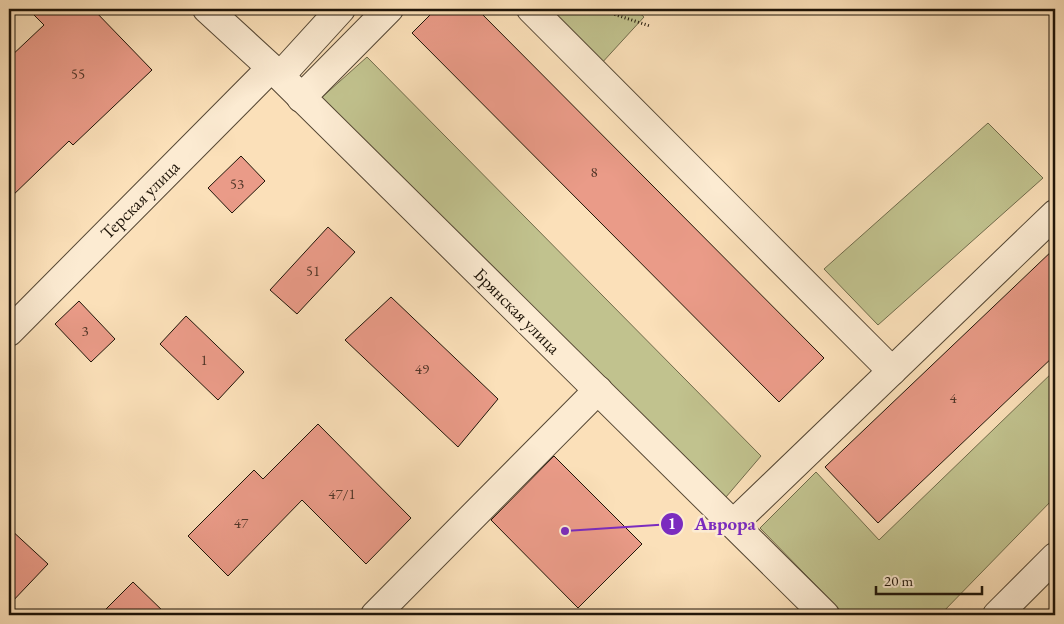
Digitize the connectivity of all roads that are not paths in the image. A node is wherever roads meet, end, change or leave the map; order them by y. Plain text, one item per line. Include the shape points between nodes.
1 (208, 9) edge
2 (341, 9) edge
3 (389, 9) edge
4 (532, 9) edge
5 (276, 72) junction
6 (301, 98) junction
7 (1055, 214) edge
8 (9, 332) edge
9 (892, 371) junction
10 (598, 390) junction
11 (733, 524) junction
12 (1055, 557) edge
13 (374, 615) edge
14 (825, 615) edge
15 (997, 615) edge

1 - 5 street, Брянская улица
2 - 5 street, Терская улица
3 - 6 street
4 - 9 street
5 - 6 street, Брянская улица
5 - 8 street, Терская улица
6 - 10 street, Брянская улица
7 - 9 street
9 - 11 street
10 - 11 street, Брянская улица
10 - 13 street
11 - 14 street, Брянская улица
12 - 15 street

